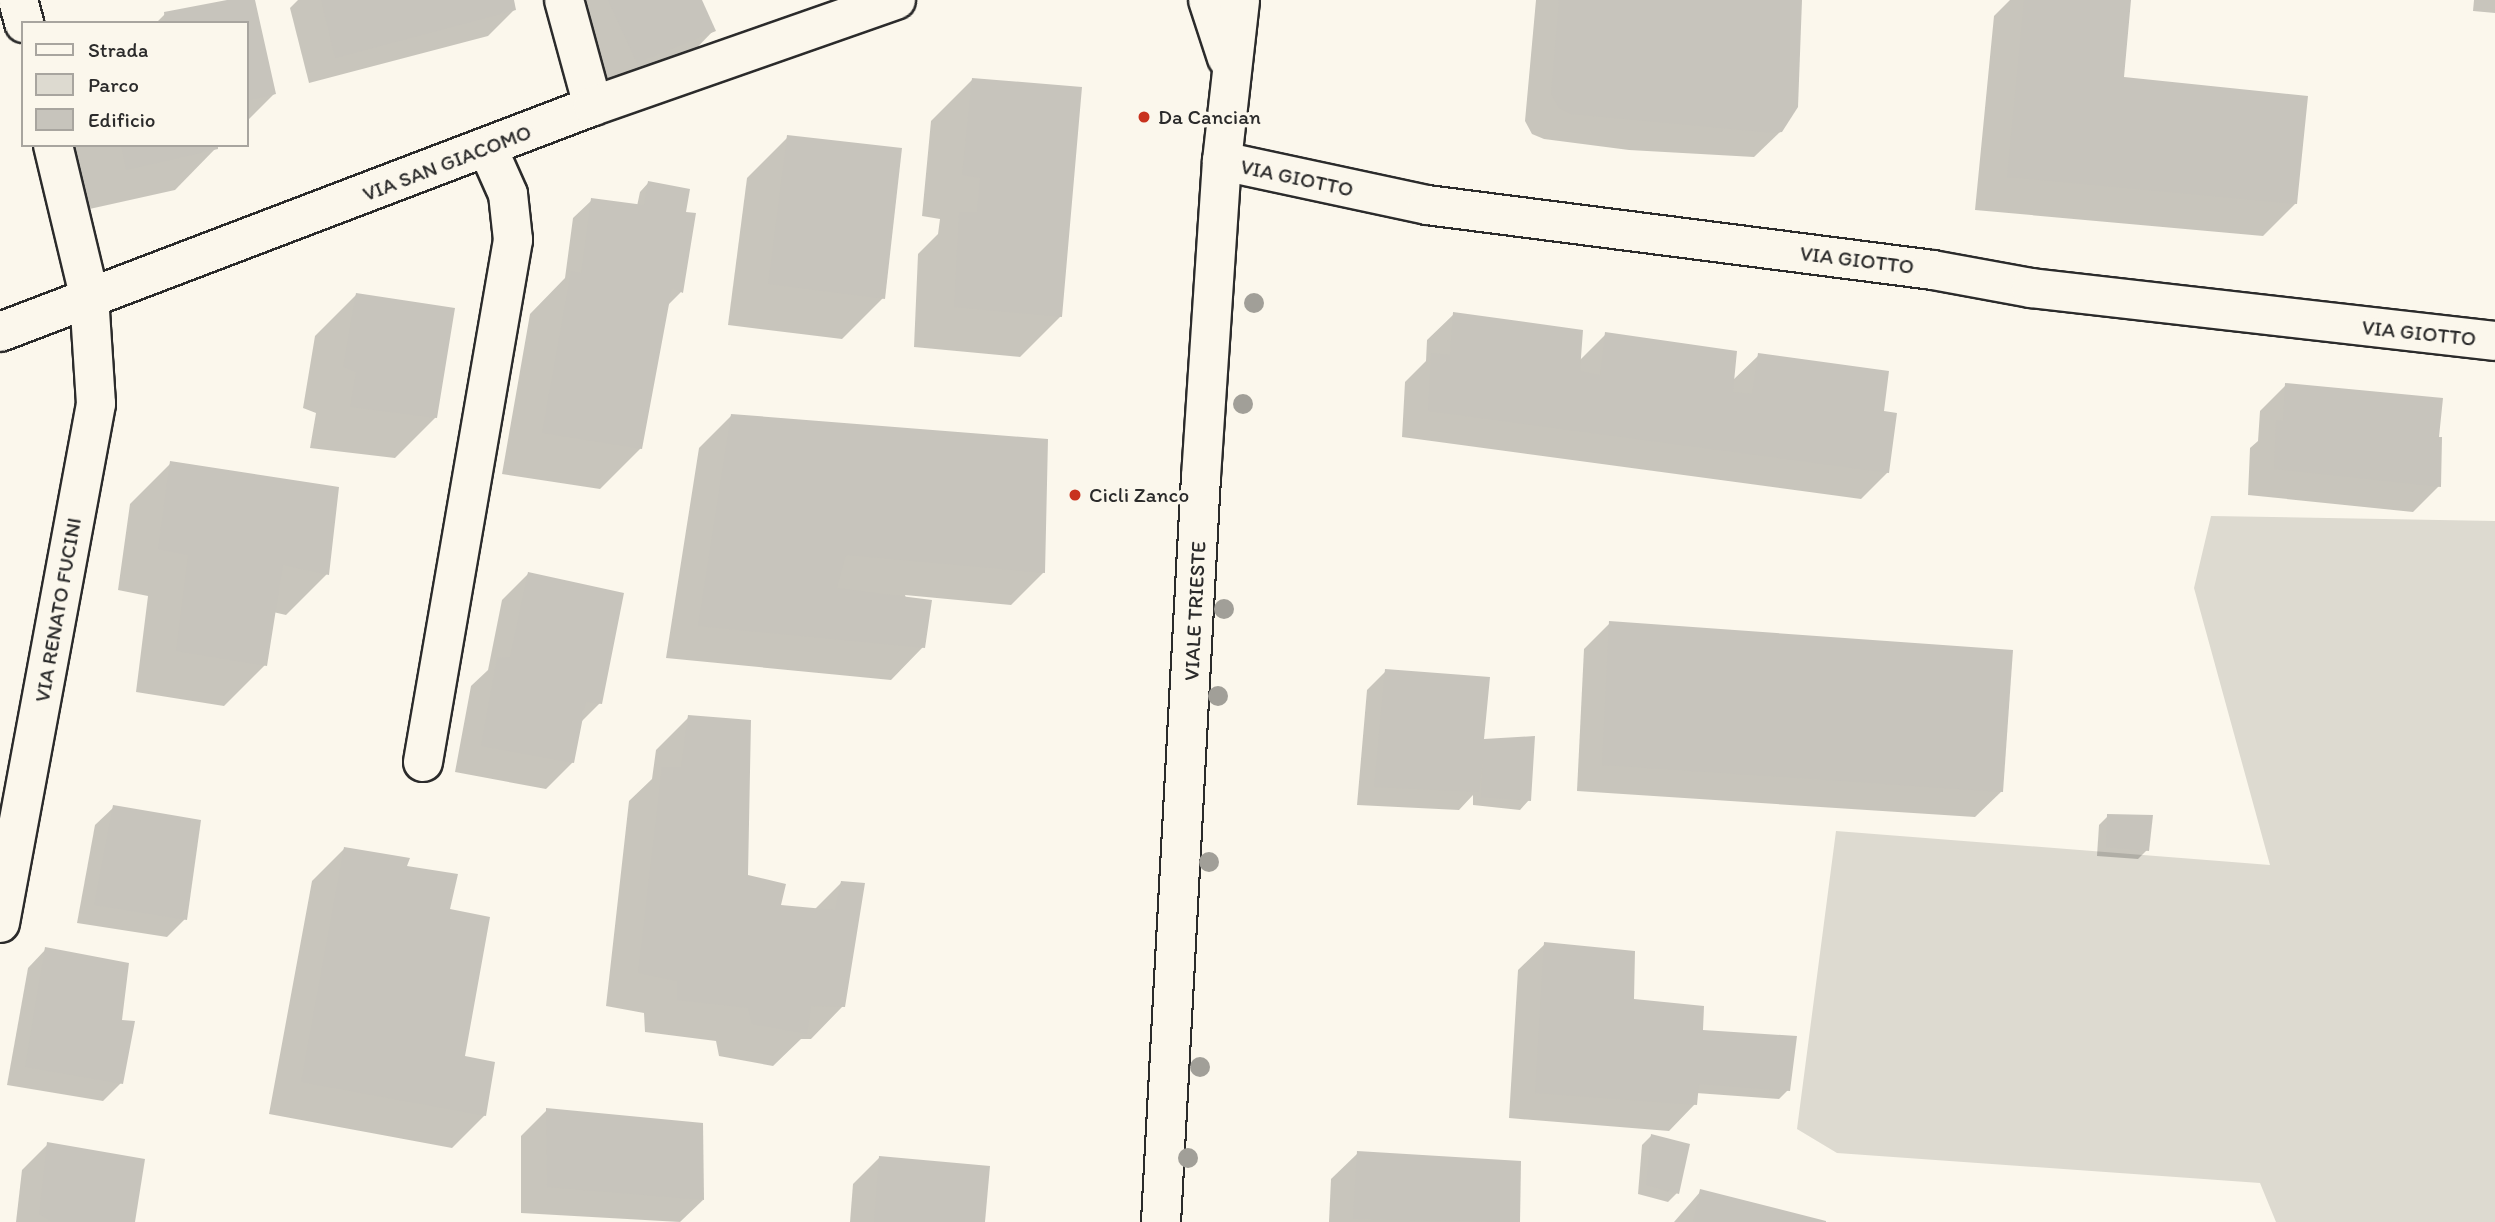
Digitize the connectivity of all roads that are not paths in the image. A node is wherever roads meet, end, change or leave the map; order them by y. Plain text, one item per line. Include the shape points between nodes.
1 (18, 0) edge
2 (564, 0) edge
3 (896, 0) edge
4 (1209, 0) edge
5 (1240, 0) edge
6 (23, 21) edge
7 (1231, 69) junction
8 (593, 106) junction
9 (53, 147) edge
10 (488, 149) junction
11 (1222, 161) junction
12 (89, 295) junction
13 (0, 332) edge
14 (2495, 341) edge
15 (423, 762) dead end
16 (0, 923) edge
17 (1161, 1222) edge

1 - 6 street
2 - 8 street
3 - 8 street, VIA SAN GIACOMO
4 - 7 street
5 - 7 street, VIALE TRIESTE
7 - 11 street, VIALE TRIESTE
8 - 10 street, VIA SAN GIACOMO
9 - 12 street, VIA RENATO FUCINI
10 - 12 street, VIA SAN GIACOMO
10 - 15 street via 508,194 513,240
11 - 14 street, VIA GIOTTO via 1427,205 1933,270 2031,288
11 - 17 street, VIALE TRIESTE
12 - 13 street, VIA SAN GIACOMO
12 - 16 street, VIA RENATO FUCINI via 96,404

